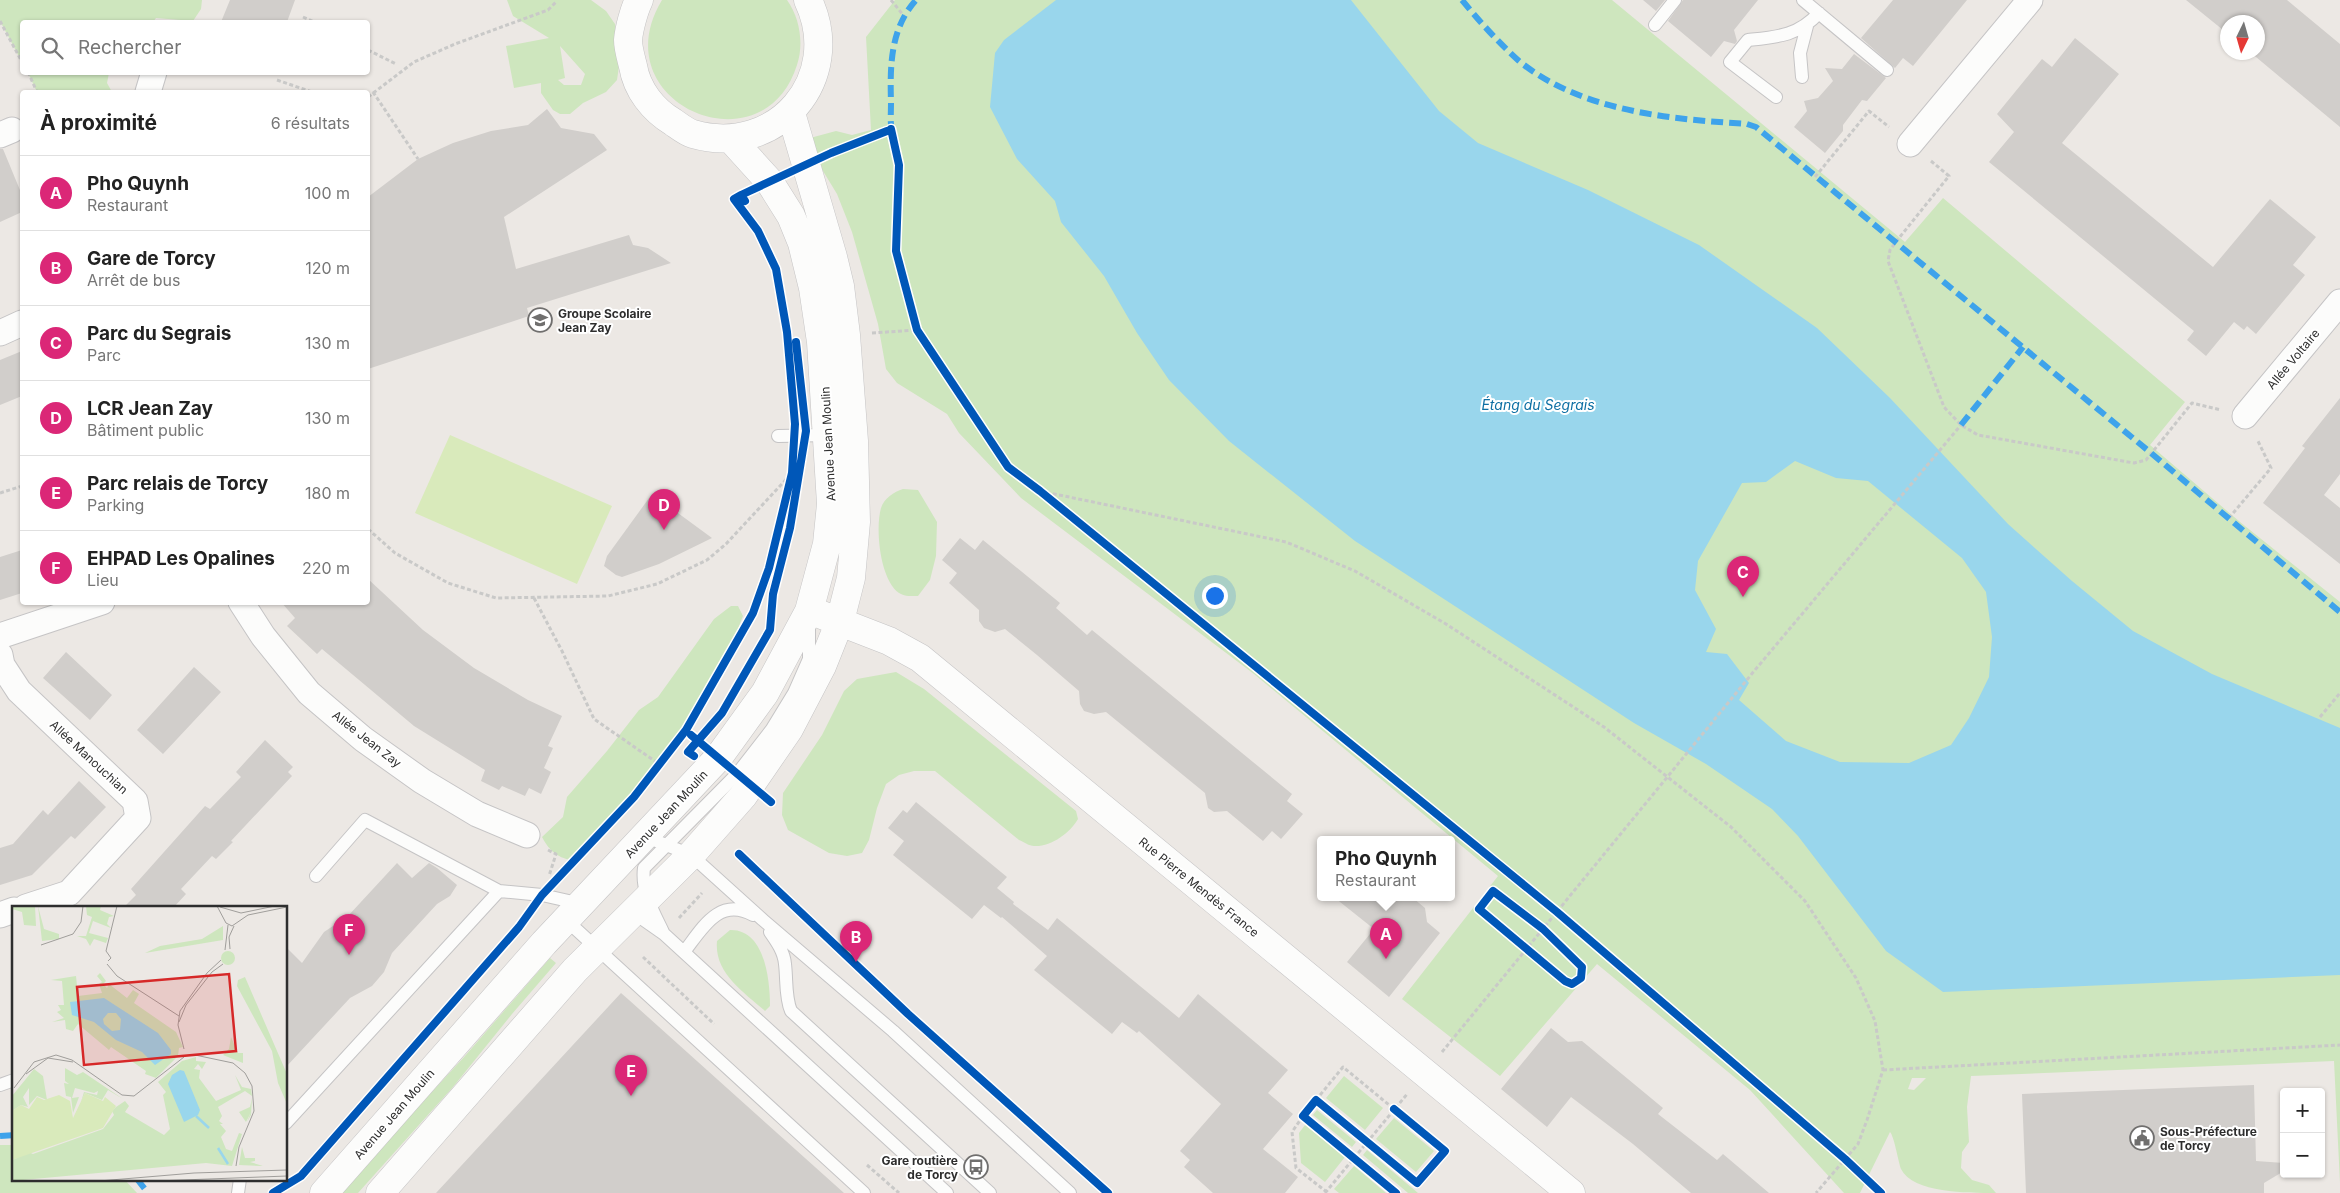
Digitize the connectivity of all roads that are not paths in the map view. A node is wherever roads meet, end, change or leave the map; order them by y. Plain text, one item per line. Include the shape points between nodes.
1 (808, 0) edge
2 (1675, 0) edge
3 (1803, 0) edge
4 (2030, 0) edge
5 (637, 1) edge
6 (1819, 13) junction
7 (1655, 25) dead end
8 (1807, 26) junction
9 (1886, 70) dead end
10 (153, 75) edge
11 (1802, 77) dead end
12 (149, 90) edge
13 (1776, 97) dead end
14 (790, 113) junction
15 (731, 139) junction
16 (1910, 144) dead end
17 (2340, 302) edge
18 (20, 324) edge
19 (0, 332) edge
20 (2245, 416) road end
21 (828, 435) junction
22 (778, 436) dead end
23 (93, 605) edge
24 (243, 605) edge
25 (809, 611) junction
26 (840, 621) junction
27 (0, 636) edge
28 (0, 655) edge
29 (527, 835) road end
30 (655, 841) junction
31 (692, 855) junction
32 (316, 876) dead end
33 (499, 891) junction
34 (29, 906) edge
35 (641, 906) junction
36 (12, 911) edge
37 (574, 912) junction
38 (0, 915) edge
39 (763, 920) junction
40 (664, 934) junction
41 (597, 949) junction
42 (684, 952) junction
43 (12, 1081) edge
44 (0, 1085) edge
45 (288, 1121) edge
46 (240, 1180) edge
47 (324, 1191) edge
48 (238, 1193) edge
49 (380, 1193) edge
50 (864, 1193) edge
51 (947, 1193) edge
52 (990, 1193) edge
53 (1070, 1193) edge
54 (1571, 1193) edge

1 - 14 street via 817,19 820,53 811,86
2 - 7 lane
3 - 6 lane
4 - 16 street
5 - 15 street via 628,41 635,80 658,113 692,134
6 - 8 lane
6 - 9 lane
8 - 11 lane via 1800,53
8 - 13 lane via 1771,38 1748,40 1730,62
10 - 12 street
14 - 15 street via 763,131
14 - 26 street, Avenue Jean Moulin via 833,257 846,335 856,522 851,578
15 - 21 street, Avenue Jean Moulin via 769,182 802,243 821,342
17 - 20 street, Allée Voltaire
18 - 19 street
21 - 22 lane
21 - 25 street, Avenue Jean Moulin via 831,504 827,544
23 - 27 street
24 - 29 street, Allée Jean Zay via 263,636 309,693 363,739 476,814
25 - 26 street, Rue Pierre Mendès France
25 - 30 street, Avenue Jean Moulin via 765,693
26 - 31 street, Avenue Jean Moulin via 822,666 789,729 742,796
26 - 54 street, Rue Pierre Mendès France via 920,658
28 - 34 street, Allée Manouchian via 2,665 19,691 136,801 138,818 69,894
30 - 31 lane
30 - 35 lane via 644,868
30 - 37 street, Avenue Jean Moulin
31 - 35 street, Avenue Jean Moulin
31 - 39 lane
32 - 33 lane via 365,820
33 - 37 lane via 542,895
33 - 45 lane
35 - 40 lane
35 - 40 lane
35 - 41 street, Avenue Jean Moulin
36 - 38 street
37 - 41 lane
37 - 47 street, Avenue Jean Moulin
39 - 42 lane via 748,912 722,910 711,918
39 - 52 lane via 785,962 791,1011
39 - 53 lane via 893,1031
40 - 42 lane
41 - 49 street, Avenue Jean Moulin
41 - 50 lane
42 - 51 lane
43 - 44 lane
46 - 48 lane

